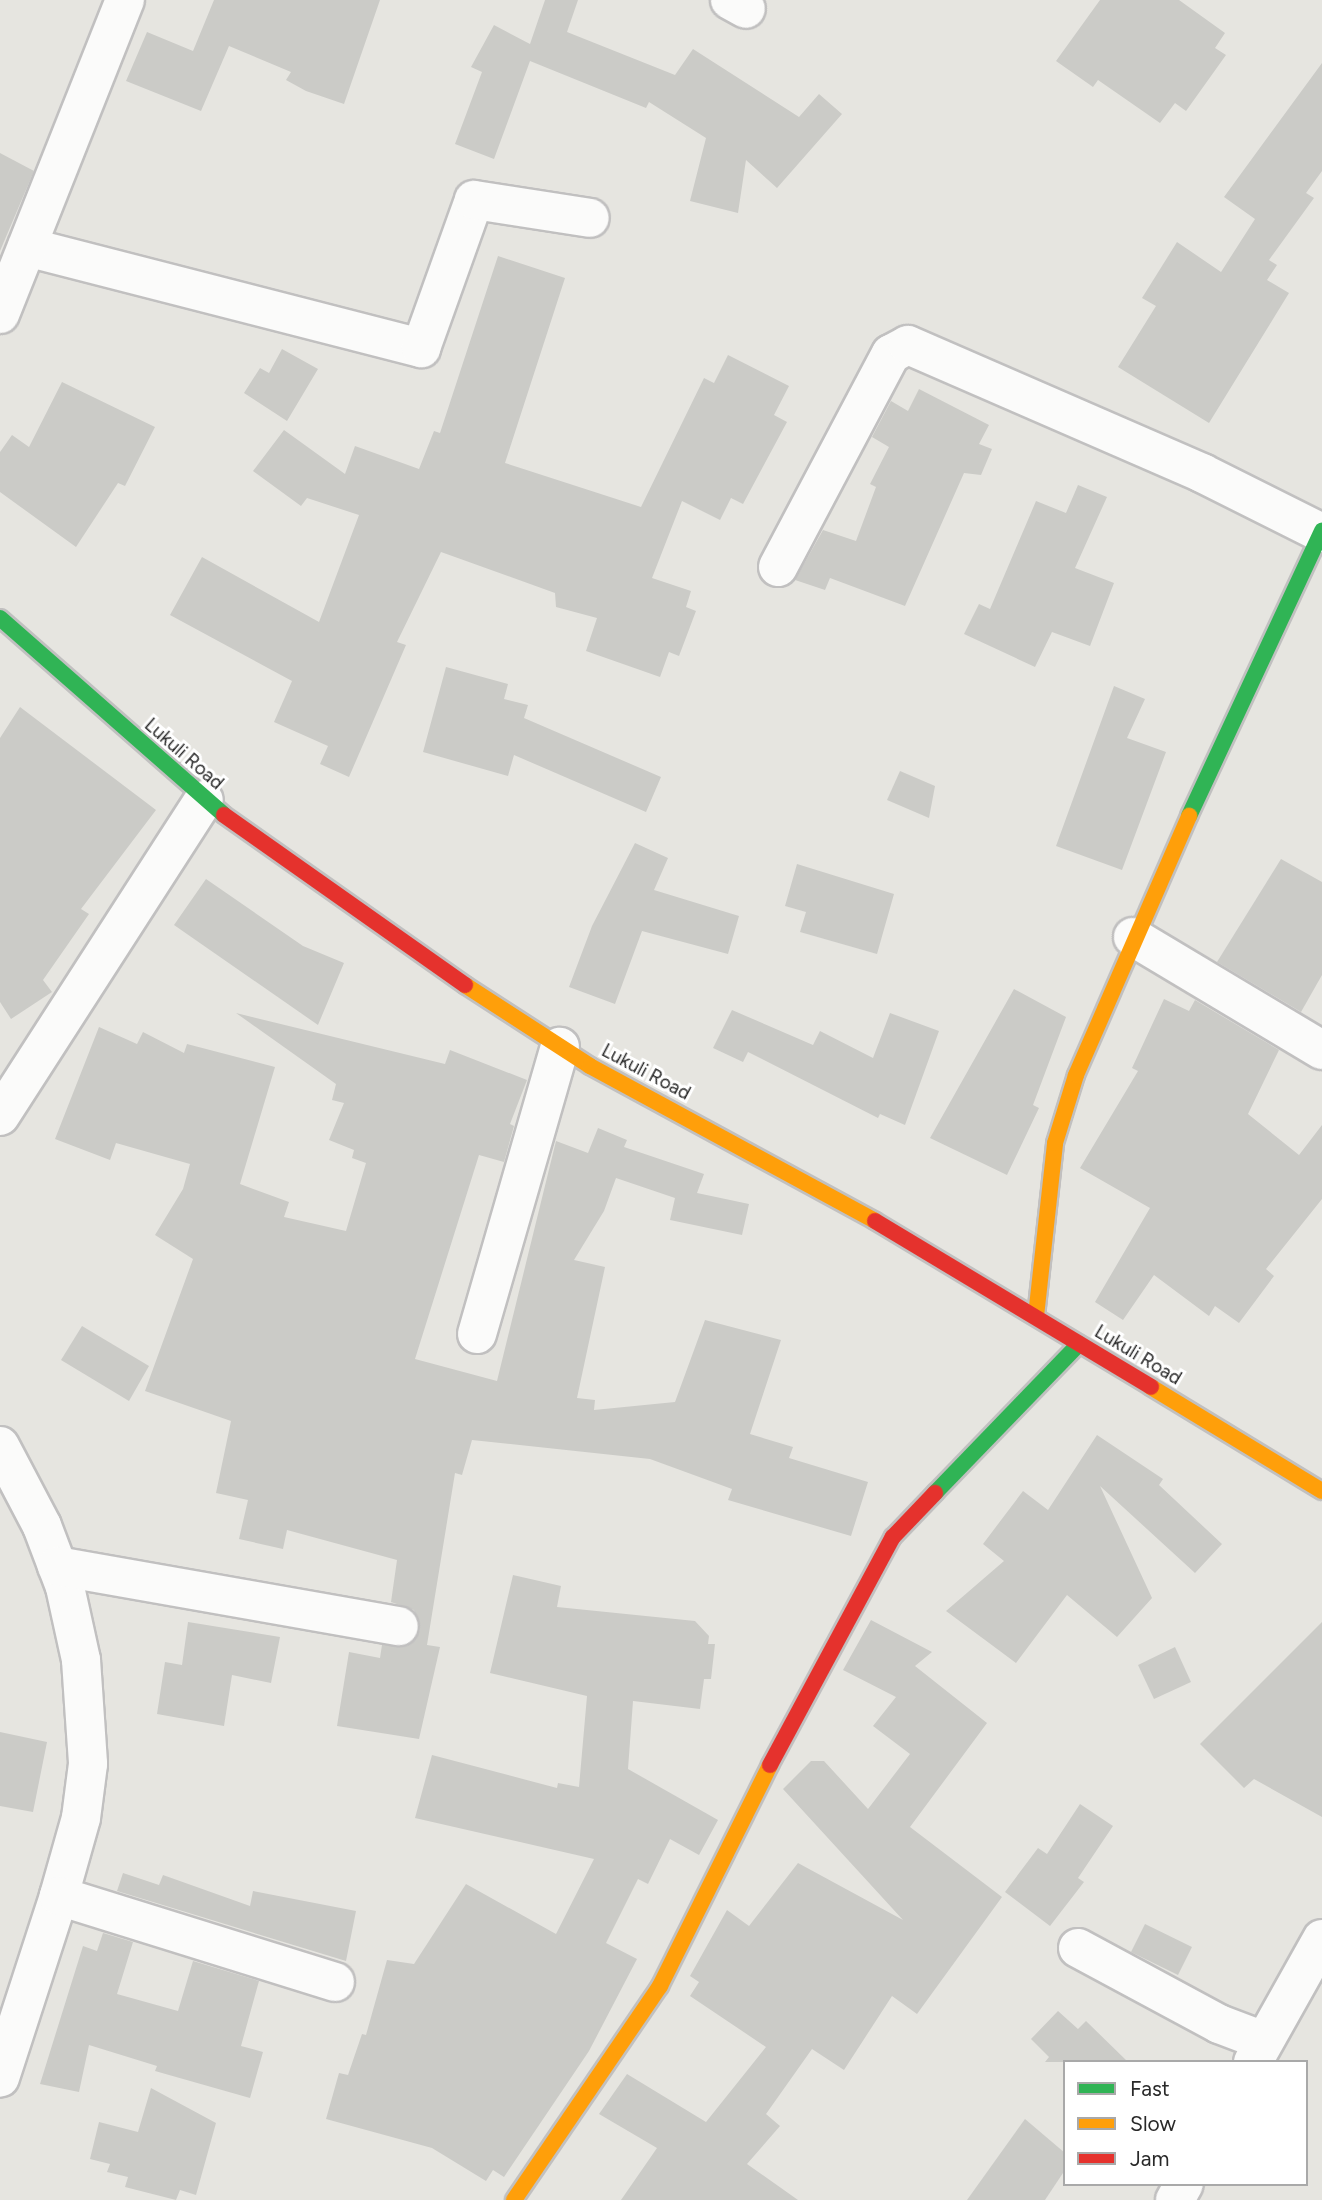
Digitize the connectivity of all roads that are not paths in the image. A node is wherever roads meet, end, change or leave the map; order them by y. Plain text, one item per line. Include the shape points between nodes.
1 (125, 0) edge
2 (590, 218) dead end
3 (27, 247) junction
4 (0, 314) edge
5 (1322, 532) edge
6 (779, 567) dead end
7 (0, 618) edge
8 (204, 800) junction
9 (1133, 937) junction
10 (560, 1046) junction
11 (1322, 1050) edge
12 (0, 1116) edge
13 (1036, 1316) junction
14 (477, 1334) dead end
15 (1079, 1343) junction
16 (0, 1446) edge
17 (1322, 1491) edge
18 (57, 1566) junction
19 (399, 1626) dead end
20 (59, 1896) junction
21 (1322, 1939) edge
22 (1078, 1948) dead end
23 (335, 1982) dead end
24 (1259, 2052) edge
25 (0, 2078) edge
26 (514, 2200) edge

1 - 3 street
2 - 3 street via 474,200 421,348
3 - 4 street
5 - 6 street via 1202,473 908,345 891,354
5 - 9 street
7 - 8 street, Lukuli Road
8 - 10 street, Lukuli Road via 341,901
8 - 12 street
9 - 11 street
9 - 13 street via 1076,1075 1055,1143
10 - 13 street, Lukuli Road via 824,1190
10 - 14 street
13 - 15 street, Lukuli Road
15 - 17 street, Lukuli Road
15 - 26 street via 893,1537 823,1660 660,1986
16 - 18 street
18 - 19 street
18 - 20 street via 81,1660 88,1764 80,1818
20 - 23 street
20 - 25 street
21 - 24 street
22 - 24 street

